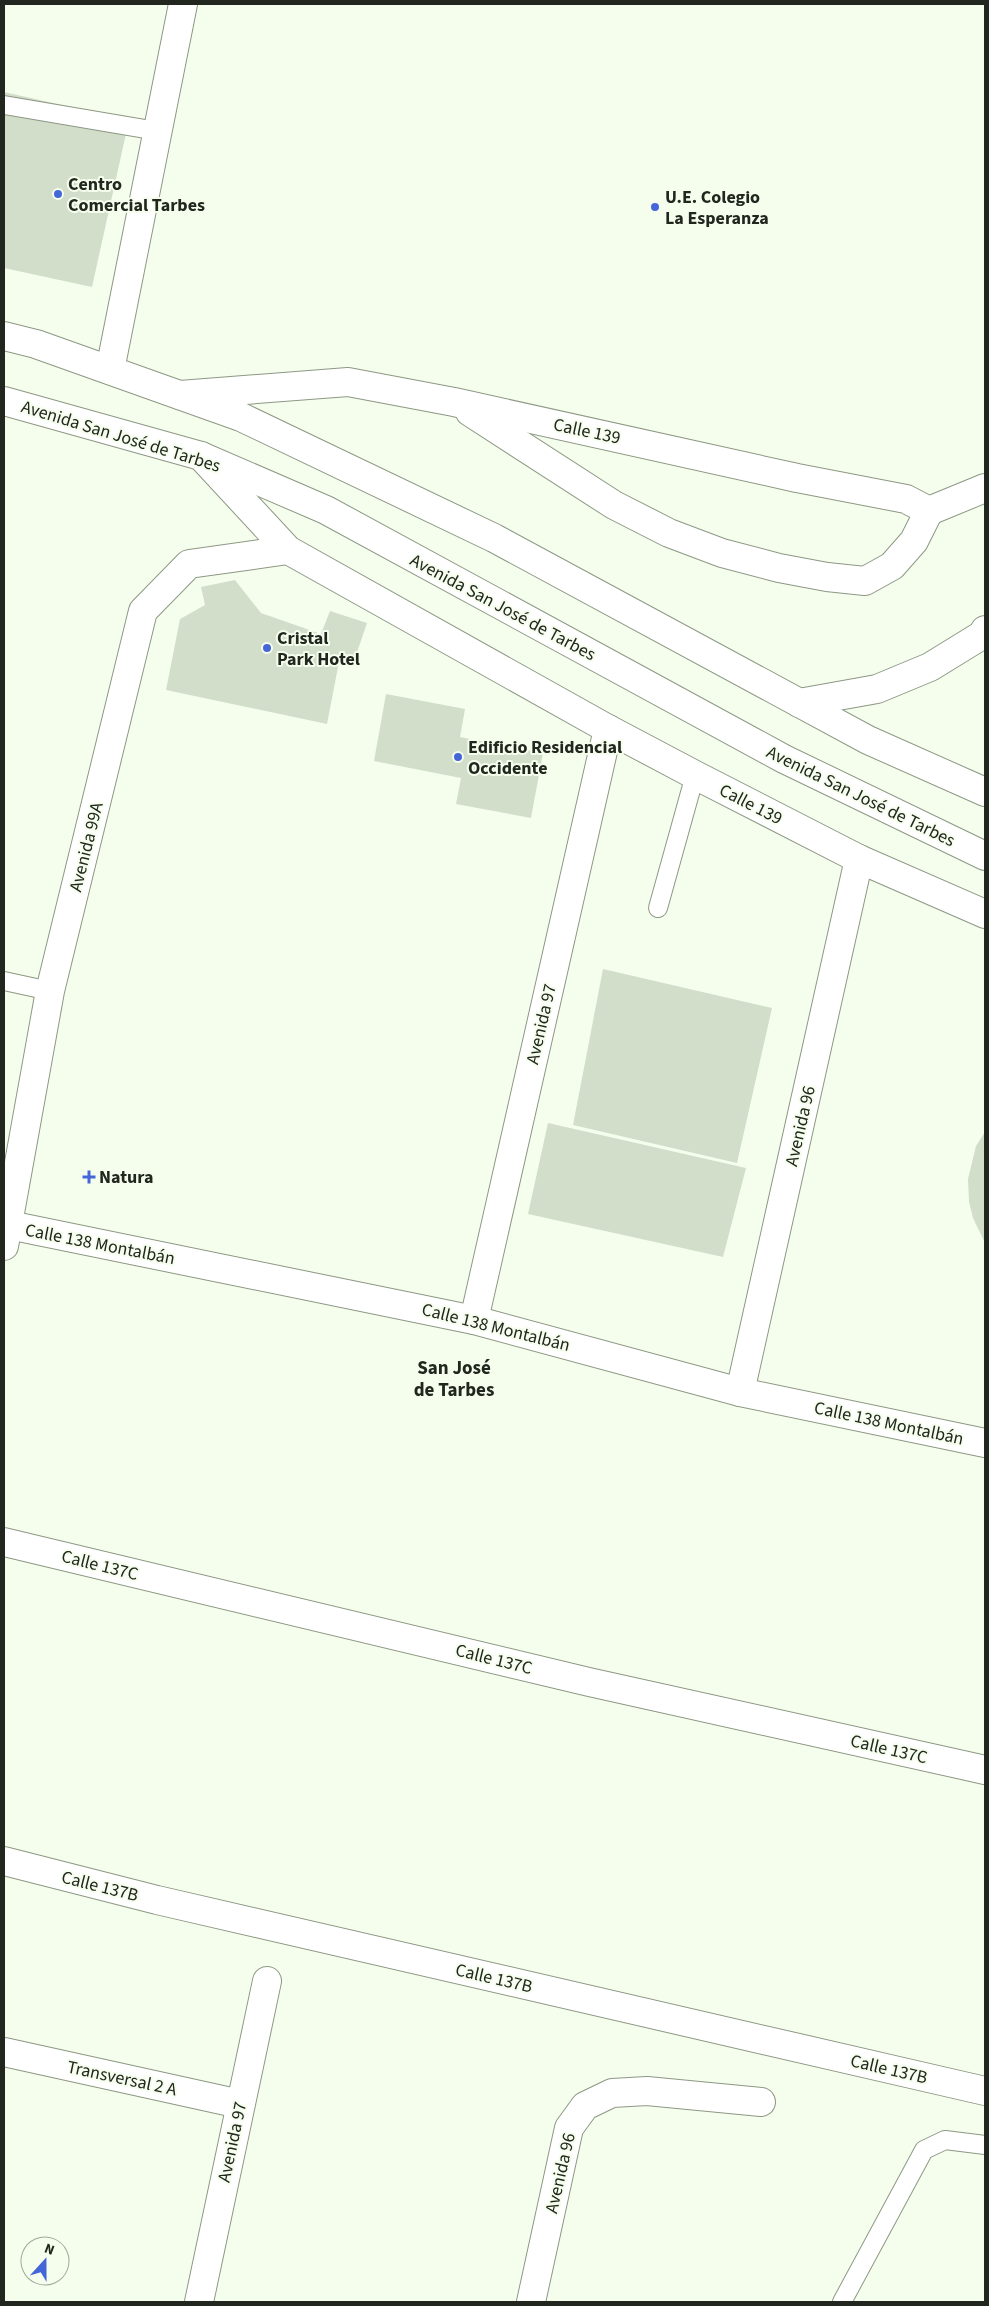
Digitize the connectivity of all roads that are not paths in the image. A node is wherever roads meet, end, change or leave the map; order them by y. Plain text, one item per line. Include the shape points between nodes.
1 (183, 4) edge
2 (4, 105) edge
3 (158, 131) junction
4 (4, 336) edge
5 (110, 370) junction
6 (180, 395) junction
7 (4, 401) edge
8 (454, 402) junction
9 (201, 456) junction
10 (985, 488) edge
11 (929, 511) junction
12 (288, 550) junction
13 (985, 630) edge
14 (799, 703) junction
15 (608, 729) junction
16 (695, 775) junction
17 (985, 792) edge
18 (985, 856) edge
19 (859, 860) junction
20 (658, 908) dead end
21 (985, 914) edge
22 (4, 981) edge
23 (50, 991) junction
24 (5, 1232) edge
25 (474, 1320) junction
26 (740, 1392) junction
27 (985, 1443) edge
28 (4, 1542) edge
29 (985, 1770) edge
30 (4, 1861) edge
31 (266, 1981) dead end
32 (4, 2052) edge
33 (985, 2091) edge
34 (761, 2102) dead end
35 (240, 2104) junction
36 (985, 2145) edge
37 (199, 2302) edge
38 (530, 2302) edge
39 (842, 2302) edge

1 - 3 street
2 - 3 lane
3 - 5 street
4 - 5 street
5 - 6 street
6 - 8 street, Calle 139 via 348,382
6 - 14 street via 242,417 494,538
7 - 9 street, Avenida San José de Tarbes
8 - 11 street, Calle 139 via 906,499
8 - 11 street via 622,509 722,553 779,568 865,581 892,566 914,541
9 - 12 street, Calle 139
9 - 18 street, Avenida San José de Tarbes via 326,510 784,759
10 - 11 street
12 - 15 street, Calle 139
12 - 23 street, Avenida 99A via 189,564 143,610
13 - 14 street via 930,667 877,689
14 - 17 street via 868,740
15 - 16 street, Calle 139
15 - 25 street, Avenida 97
16 - 19 street, Calle 139
16 - 20 lane
19 - 21 street, Calle 139
19 - 26 street, Avenida 96
22 - 23 lane
23 - 24 street, Avenida 99A
24 - 25 street, Calle 138 Montalbán
25 - 26 street, Calle 138 Montalbán
26 - 27 street, Calle 138 Montalbán
28 - 29 street, Calle 137C via 589,1682
30 - 33 street, Calle 137B via 158,1900
31 - 35 street, Avenida 97
32 - 35 street, Transversal 2 A
34 - 38 street, Avenida 96 via 647,2091 612,2092 585,2106 569,2128
35 - 37 street, Avenida 97
36 - 39 lane via 945,2140 924,2150

